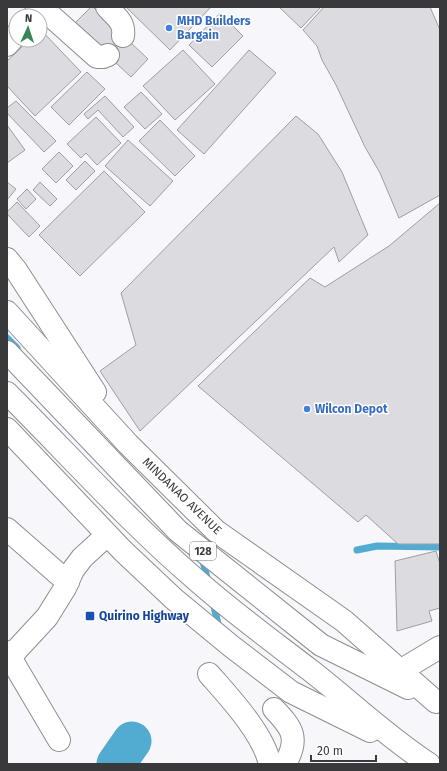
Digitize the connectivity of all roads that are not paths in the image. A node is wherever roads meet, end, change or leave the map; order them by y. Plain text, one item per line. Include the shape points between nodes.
1 (107, 7) edge
2 (48, 16) edge
3 (124, 36) dead end
4 (108, 55) dead end
5 (7, 259) edge
6 (7, 312) edge
7 (7, 352) edge
8 (7, 393) edge
9 (7, 429) edge
10 (128, 444) junction
11 (7, 529) edge
12 (107, 535) junction
13 (68, 582) junction
14 (440, 648) edge
15 (9, 654) edge
16 (400, 671) junction
17 (209, 674) dead end
18 (291, 692) junction
19 (438, 703) edge
20 (274, 708) junction
21 (248, 723) junction
22 (59, 740) dead end
23 (403, 747) junction
24 (270, 764) edge
25 (285, 764) edge
26 (429, 764) edge

1 - 3 main road via 123,24
2 - 4 main road via 97,56
5 - 10 main road
6 - 10 main road, MINDANAO AVENUE / 128
7 - 19 main road, MINDANAO AVENUE / 128 via 178,531 322,645
8 - 23 main road, 128 via 143,531 193,577
9 - 12 main road, 128
10 - 16 main road, MINDANAO AVENUE / 128 via 216,531 344,621
11 - 13 main road
12 - 13 main road via 82,558
12 - 18 main road, 128 via 174,599
13 - 15 main road via 47,617
14 - 16 main road
15 - 22 main road
16 - 19 main road, MINDANAO AVENUE / 128
17 - 21 main road
18 - 20 main road
18 - 23 main road, 128
20 - 21 main road
20 - 25 main road via 288,724 293,738 290,756
21 - 24 main road via 260,740
23 - 26 main road, 128

